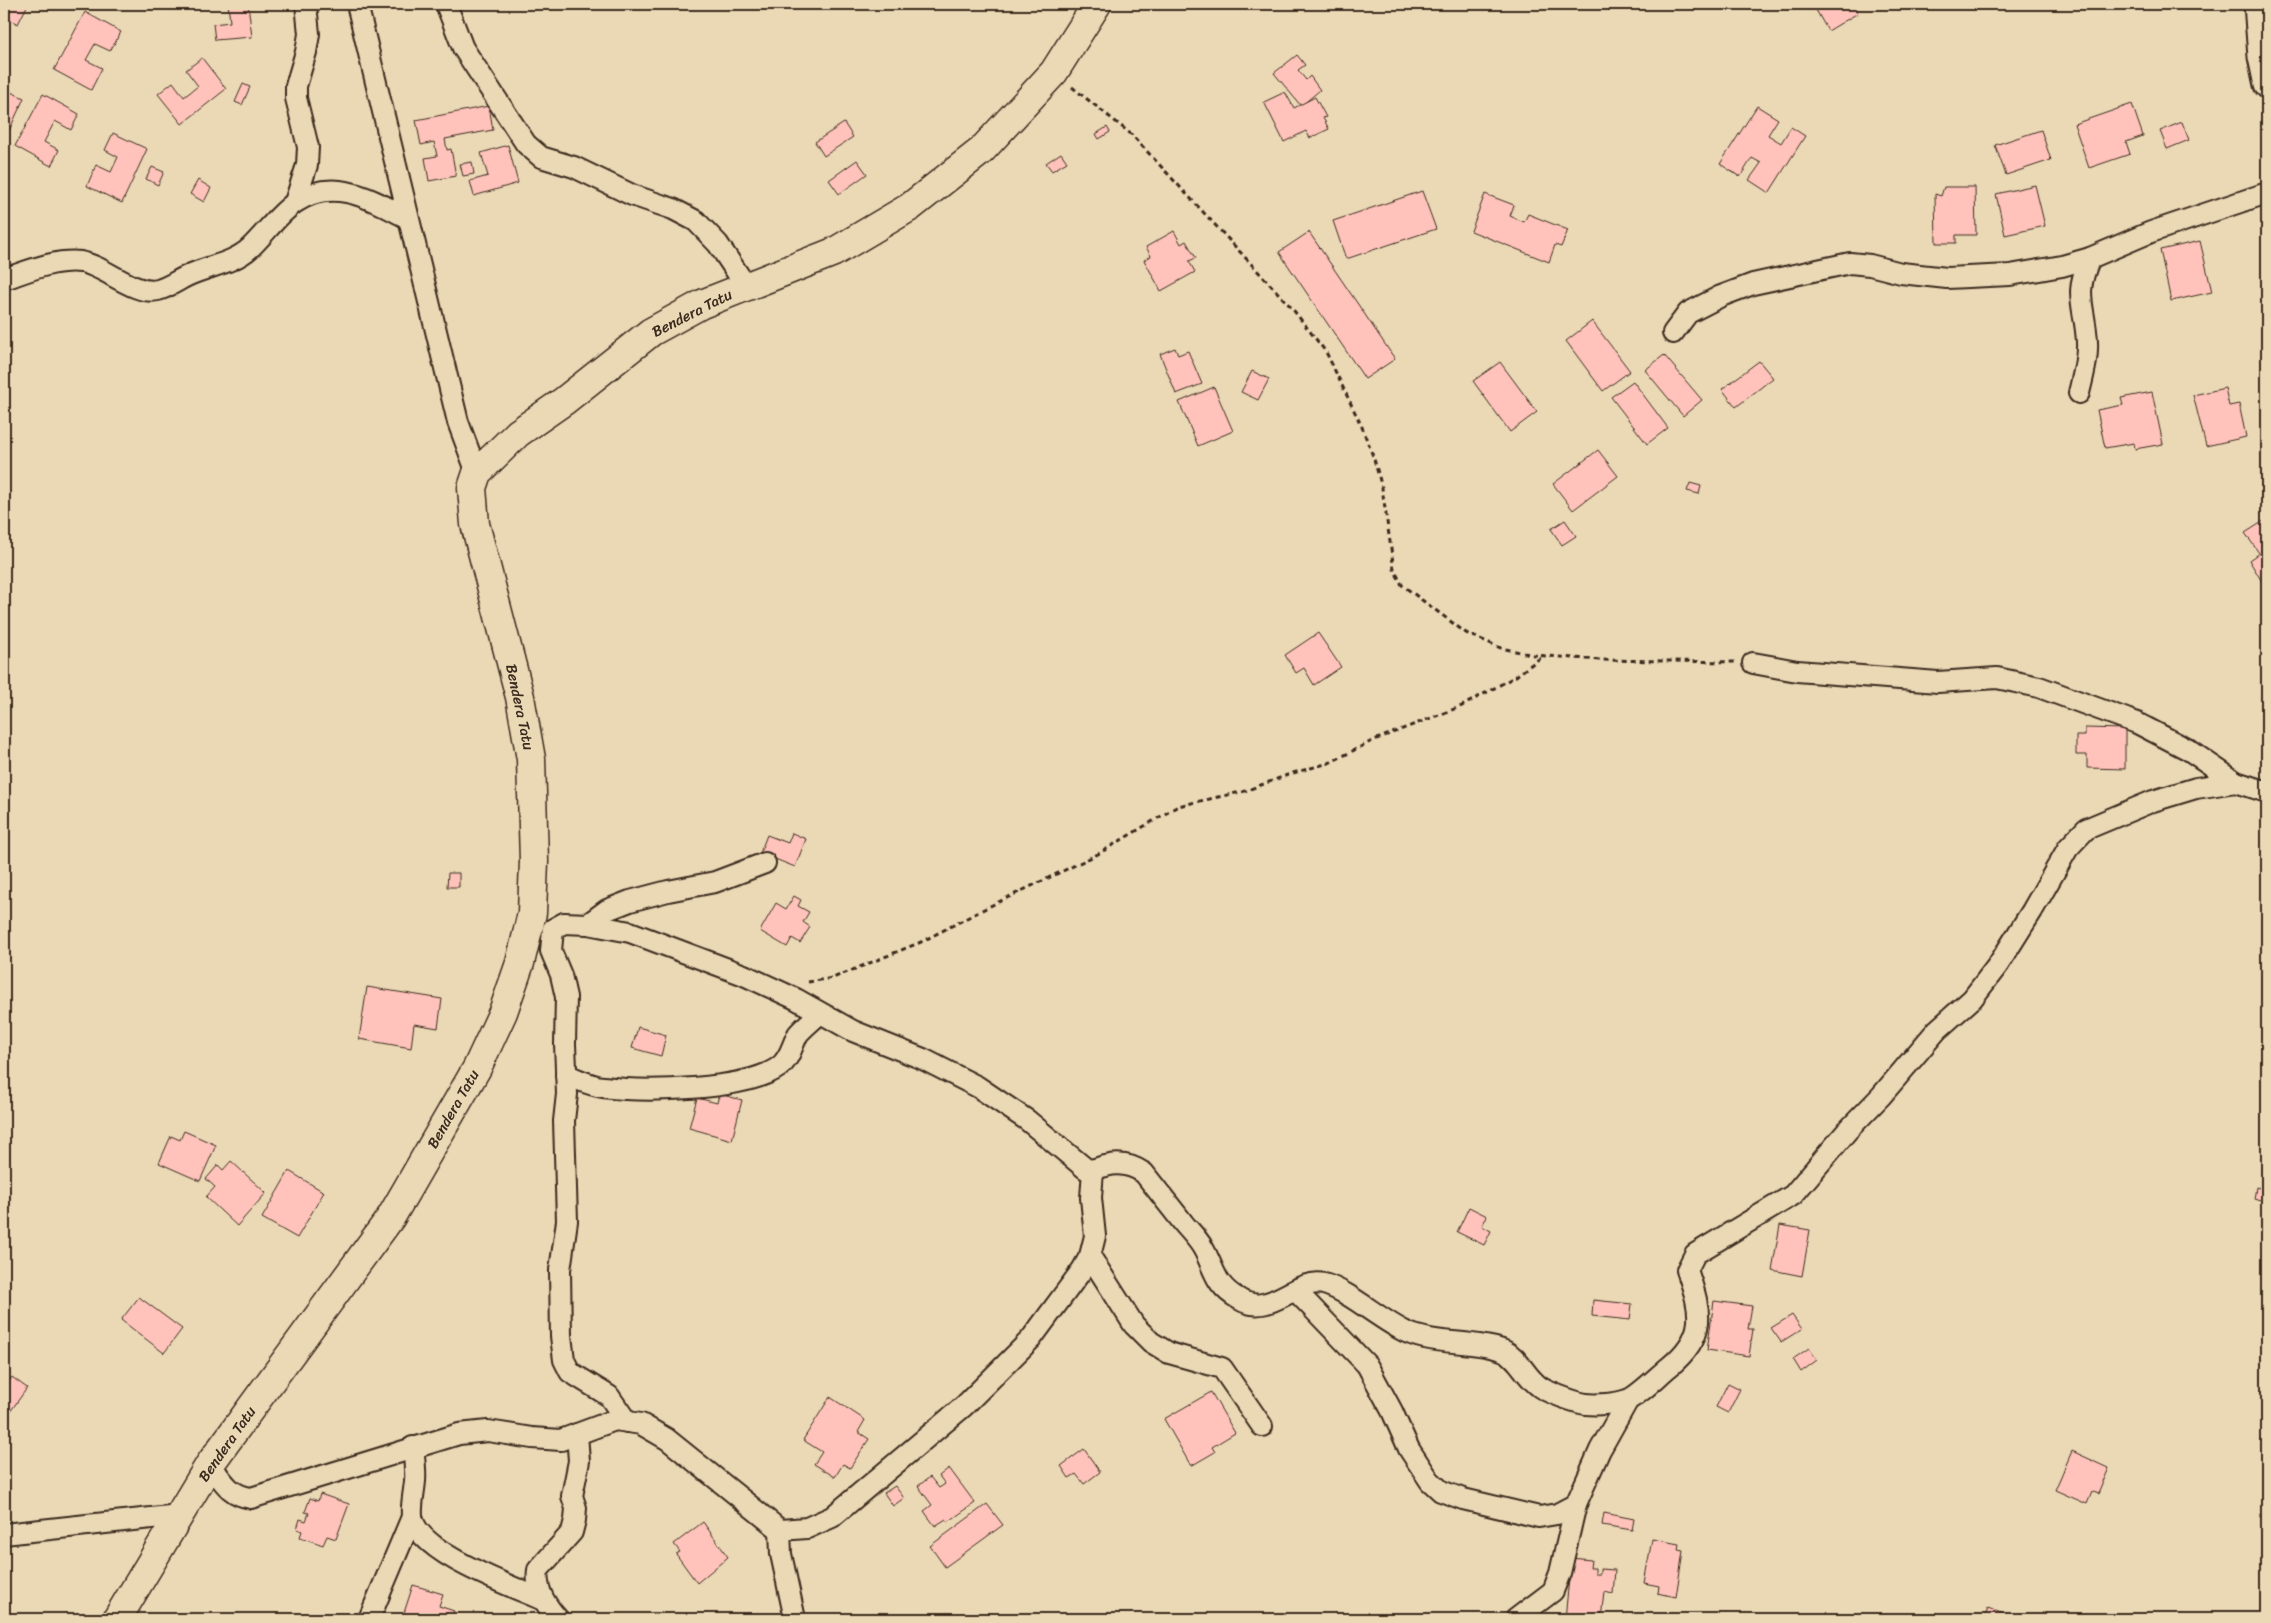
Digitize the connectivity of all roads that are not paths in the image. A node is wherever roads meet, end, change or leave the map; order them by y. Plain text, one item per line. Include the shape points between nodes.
1 (306, 4) edge
2 (356, 4) edge
3 (446, 4) edge
4 (1097, 4) edge
5 (2257, 4) edge
6 (2264, 57) edge
7 (2267, 85) edge
8 (2267, 193) edge
9 (295, 202) junction
10 (408, 218) junction
11 (2090, 258) junction
12 (4, 279) edge
13 (746, 286) junction
14 (1673, 333) dead end
15 (2079, 393) dead end
16 (477, 473) junction
17 (1753, 663) road end
18 (2236, 782) junction
19 (2267, 792) edge
20 (765, 863) dead end
21 (588, 924) junction
22 (820, 1013) junction
23 (566, 1075) junction
24 (1093, 1170) junction
25 (1090, 1256) junction
26 (1296, 1290) junction
27 (1628, 1400) junction
28 (627, 1422) junction
29 (1262, 1426) dead end
30 (577, 1434) junction
31 (413, 1447) junction
32 (210, 1464) junction
33 (1576, 1504) junction
34 (179, 1515) junction
35 (412, 1518) junction
36 (780, 1530) junction
37 (4, 1534) edge
38 (543, 1600) junction
39 (117, 1619) edge
40 (369, 1619) edge
41 (558, 1619) edge
42 (795, 1619) edge
43 (1516, 1619) edge

1 - 9 street via 309,34 296,98 308,147 307,165
2 - 10 street
3 - 13 street via 462,48 526,144 541,157 574,167 696,221 718,244
4 - 13 main road, Bendera Tatu via 1054,72 982,151 910,207 834,252
5 - 6 street
6 - 7 street
8 - 11 street via 2151,232
9 - 10 street via 328,189 344,190 367,197
9 - 12 street via 239,256 156,291 144,290 82,262 65,262
10 - 16 street via 458,422
11 - 14 street via 2010,275 1947,278 1850,263 1753,284 1721,296 1688,313
11 - 15 street via 2081,277 2087,355
13 - 16 main road, Bendera Tatu via 702,304 651,332 518,433
16 - 32 main road, Bendera Tatu via 472,488 475,524 520,697 531,759 532,913 520,963 503,1012 477,1068 391,1218
17 - 18 street via 1797,671 1938,682 1997,678 2039,687 2137,723 2190,750
18 - 19 street
18 - 27 street via 2196,788 2153,801 2086,828 2068,848 2023,926 1972,999 1937,1030 1793,1196 1695,1254 1687,1270 1699,1314 1695,1338 1680,1358
20 - 21 street via 715,882 630,901 606,910
21 - 22 street via 630,932 744,975
21 - 23 street via 564,923 552,929 550,937 566,997
22 - 23 street via 798,1034 780,1066 763,1075 729,1083 649,1089 601,1087
22 - 24 street via 978,1087 1027,1120 1086,1169
23 - 28 street via 567,1221 560,1270 564,1360 570,1372 609,1396
24 - 25 street via 1091,1198 1095,1236
24 - 26 street via 1126,1165 1144,1173 1203,1247 1214,1275 1240,1300 1254,1305 1264,1304
25 - 29 street via 1145,1337 1169,1353 1222,1368
25 - 36 street via 1031,1339 964,1406 832,1517 806,1528
26 - 27 street via 1312,1284 1324,1284 1407,1333 1503,1350 1513,1356 1525,1374 1540,1387 1584,1404
26 - 33 street via 1366,1365 1409,1449 1430,1481 1441,1491 1463,1500 1539,1517 1557,1514
27 - 33 street via 1600,1450
28 - 30 street via 615,1420
28 - 36 street via 640,1424 667,1439
30 - 31 street via 561,1440 488,1431 459,1434
30 - 38 street via 579,1462 572,1496 576,1520 572,1532 538,1570
31 - 32 street via 251,1498 231,1491
31 - 35 street
32 - 34 main road, Bendera Tatu
33 - 43 street via 1553,1591
34 - 37 street
34 - 39 main road, Bendera Tatu
35 - 38 street via 420,1532 437,1549 478,1572
35 - 40 street
36 - 42 street via 781,1554
38 - 41 street

